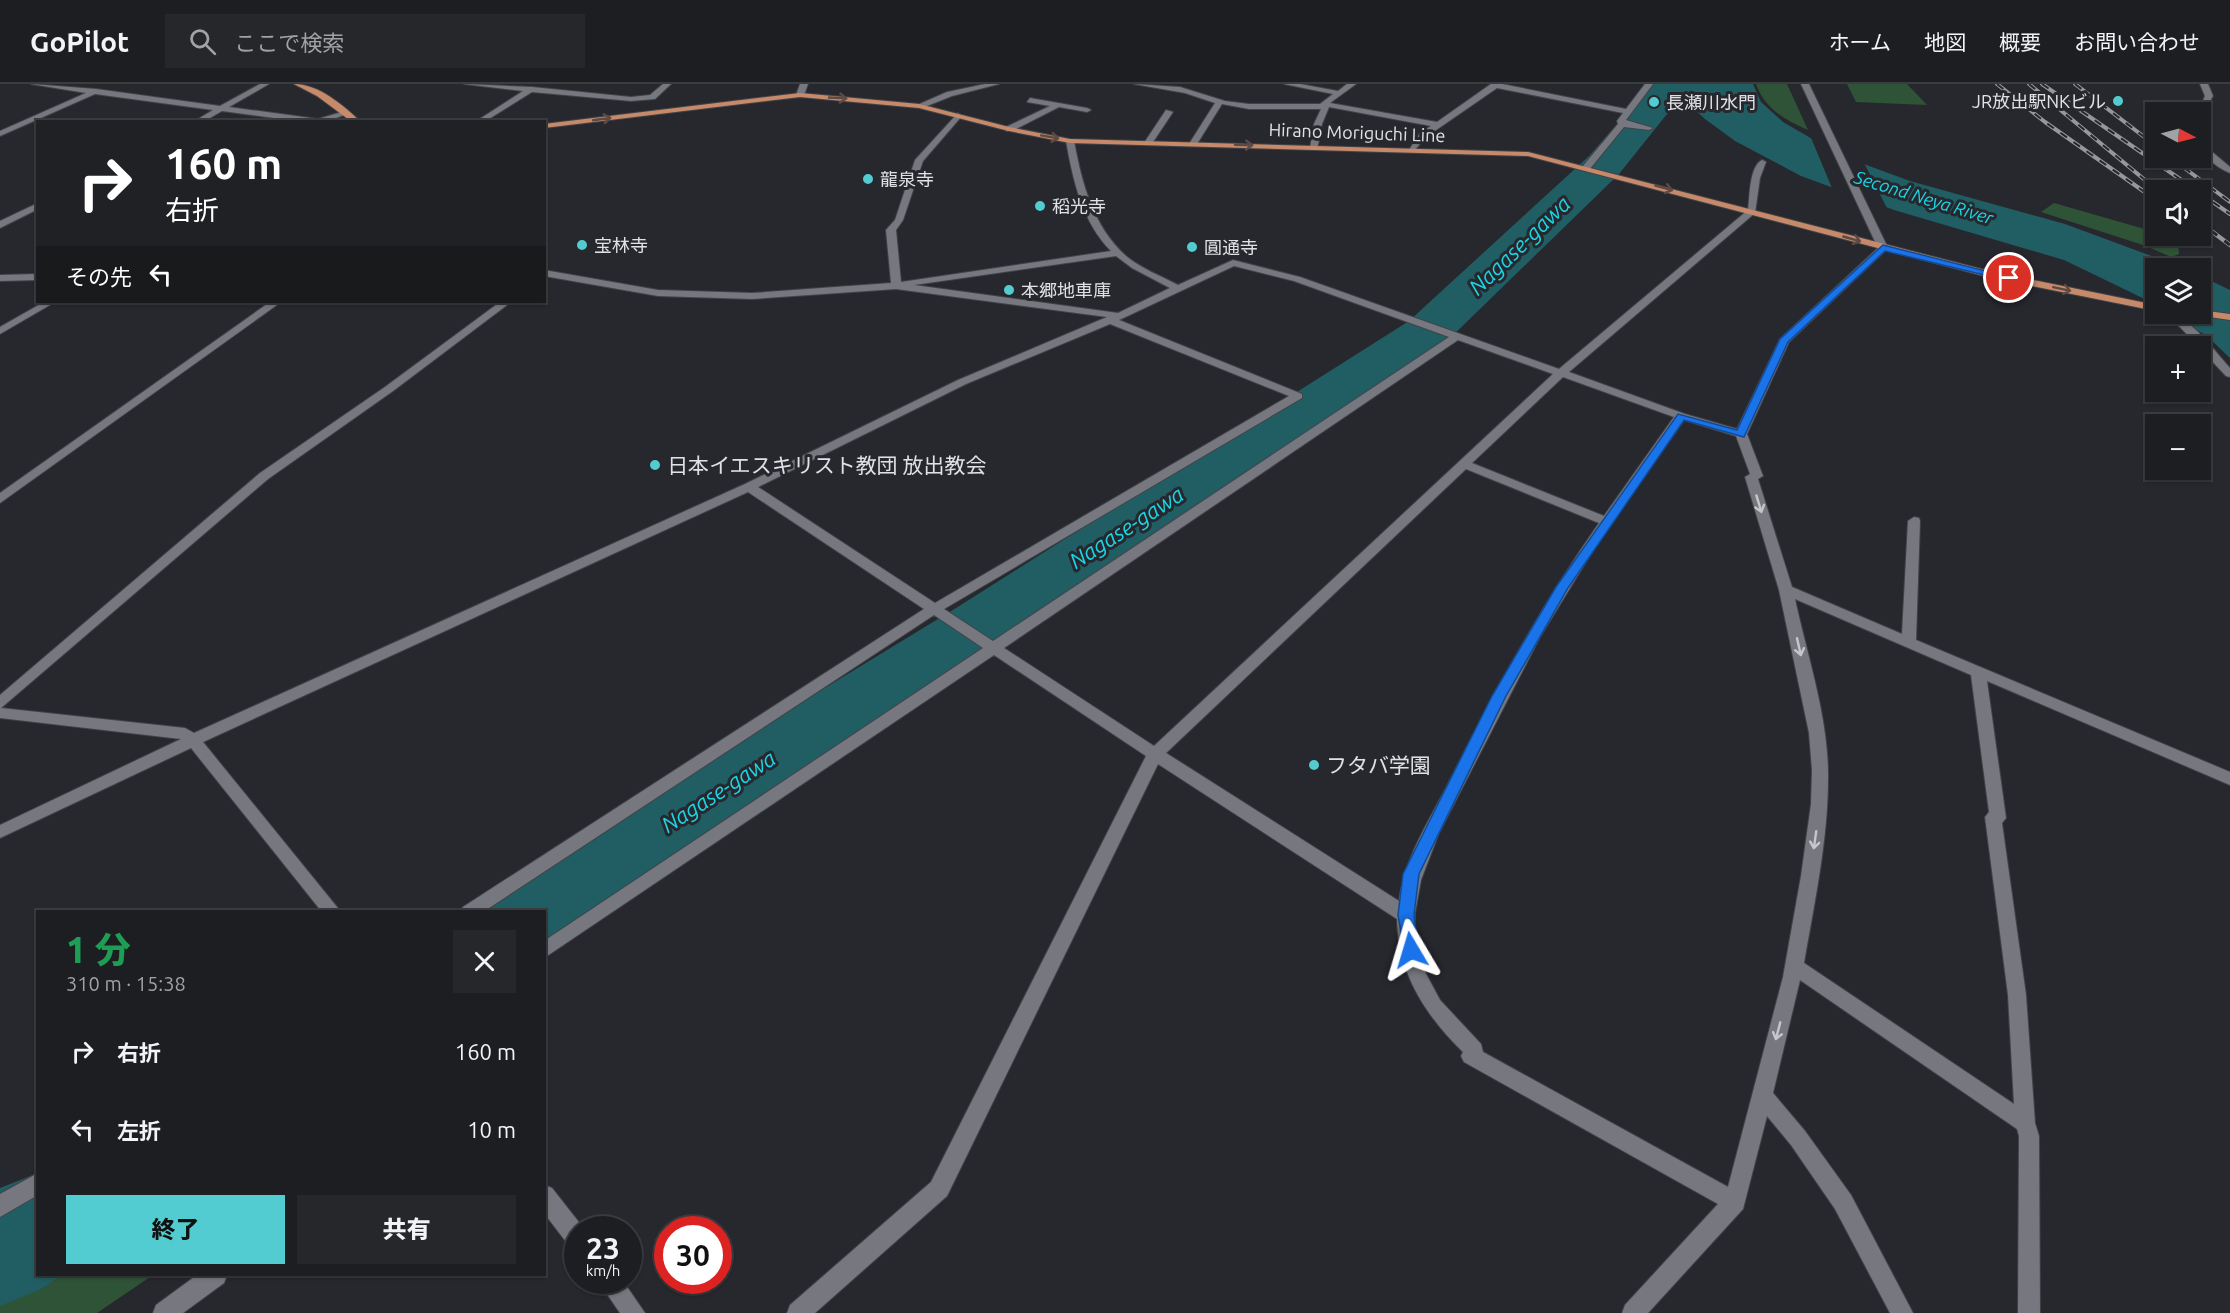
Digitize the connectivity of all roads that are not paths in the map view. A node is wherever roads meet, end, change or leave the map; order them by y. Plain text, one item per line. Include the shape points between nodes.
1 (35, 84) edge
2 (265, 84) edge
3 (298, 84) edge
4 (468, 84) edge
5 (539, 84) edge
6 (667, 84) edge
7 (804, 84) edge
8 (995, 84) edge
9 (1138, 84) edge
10 (1288, 84) edge
11 (1352, 84) edge
12 (1649, 84) edge
13 (1805, 84) edge
14 (2204, 84) edge
15 (983, 85) edge
16 (1496, 85) edge
17 (531, 89) junction
18 (96, 91) junction
19 (1338, 93) junction
20 (800, 95) junction
21 (1030, 100) dead end
22 (1220, 101) junction
23 (2206, 102) edge
24 (1058, 105) junction
25 (919, 106) junction
26 (1325, 106) junction
27 (222, 107) junction
28 (1087, 110) dead end
29 (1169, 112) dead end
30 (1629, 112) junction
31 (345, 113) junction
32 (958, 115) junction
33 (199, 120) edge
34 (310, 120) edge
35 (320, 120) edge
36 (355, 120) edge
37 (481, 120) edge
38 (1624, 124) junction
39 (1439, 125) junction
40 (546, 126) edge
41 (1648, 128) dead end
42 (1009, 129) junction
43 (0, 134) edge
44 (1070, 141) junction
45 (1148, 143) junction
46 (1193, 144) junction
47 (1314, 148) junction
48 (1413, 150) junction
49 (2211, 155) edge
50 (1762, 162) dead end
51 (1589, 168) junction
52 (2230, 171) edge
53 (36, 207) edge
54 (1752, 211) junction
55 (0, 225) edge
56 (1883, 248) junction
57 (1119, 253) junction
58 (546, 274) edge
59 (36, 277) edge
60 (0, 278) edge
61 (896, 286) junction
62 (1179, 289) junction
63 (48, 303) edge
64 (275, 303) edge
65 (505, 303) edge
66 (2145, 307) edge
67 (2211, 315) edge
68 (2230, 317) edge
69 (1115, 318) junction
70 (2182, 324) edge
71 (0, 331) edge
72 (1451, 333) junction
73 (1562, 373) junction
74 (2230, 374) edge
75 (1681, 416) junction
76 (1741, 434) junction
77 (1464, 464) junction
78 (749, 487) junction
79 (0, 499) edge
80 (1914, 521) dead end
81 (1607, 522) junction
82 (1786, 590) junction
83 (934, 609) junction
84 (1909, 642) junction
85 (995, 650) junction
86 (1978, 670) junction
87 (0, 703) edge
88 (0, 712) edge
89 (193, 740) junction
90 (1155, 754) junction
91 (2230, 779) edge
92 (0, 832) edge
93 (330, 910) edge
94 (472, 910) edge
95 (1406, 915) junction
96 (546, 950) edge
97 (1794, 966) junction
98 (1761, 1094) junction
99 (2025, 1123) junction
100 (36, 1184) edge
101 (546, 1198) edge
102 (1735, 1202) junction
103 (0, 1206) edge
104 (564, 1221) edge
105 (215, 1276) edge
106 (619, 1294) edge
107 (164, 1313) edge
108 (634, 1313) edge
109 (798, 1313) edge
110 (1633, 1313) edge
111 (1902, 1313) edge
112 (2029, 1313) edge

1 - 18 street
2 - 27 street
3 - 31 main road via 320,94
4 - 17 street
5 - 17 street
6 - 17 street via 652,97 631,99
7 - 20 street
8 - 15 street
9 - 22 street
10 - 19 street
11 - 19 street
12 - 30 street
13 - 56 street
14 - 23 street via 2209,96
15 - 25 street
16 - 30 street
16 - 39 street
17 - 37 street
18 - 27 street
18 - 43 street
19 - 26 street
20 -> 25 main road, Hirano Moriguchi Line
40 -> 20 main road, Hirano Moriguchi Line
21 - 24 street
22 - 26 street via 1258,107 1287,107 1293,103
22 - 46 street
24 - 28 street
24 - 42 street
25 - 32 main road, Hirano Moriguchi Line
26 - 39 street
26 - 47 street
27 - 33 street
27 - 34 street
29 - 45 street
30 - 38 street via 1621,121
31 - 35 street
31 - 36 main road
32 - 42 main road, Hirano Moriguchi Line
32 - 61 street via 919,160 891,230
38 - 41 street
38 - 51 street
39 - 48 street via 1423,135
42 -> 44 main road, Hirano Moriguchi Line
44 - 45 main road, Hirano Moriguchi Line
44 - 57 street via 1077,186 1093,221
45 - 46 main road, Hirano Moriguchi Line
46 -> 47 main road, Hirano Moriguchi Line
47 - 48 main road, Hirano Moriguchi Line
48 - 51 main road, Hirano Moriguchi Line via 1528,154
49 - 52 street
50 - 54 street
51 -> 54 main road, Hirano Moriguchi Line
53 - 55 street
54 -> 56 main road, Hirano Moriguchi Line
54 - 73 street
56 -> 66 main road, Hirano Moriguchi Line
56 - 76 street via 1784,341
57 - 61 street
57 - 62 street
58 - 61 street via 681,294 752,296
59 - 60 street
61 - 69 street
62 - 69 street
62 - 72 street via 1233,263 1297,279
63 - 71 street
64 - 79 street
65 - 87 street via 389,390 264,476
67 - 68 main road
69 - 78 street via 963,382
69 - 83 street via 1298,396
70 - 74 street
72 - 73 street
72 - 85 street
73 - 75 street
73 - 77 street
75 - 76 street
75 - 81 street
76 -> 82 street
77 - 81 street
77 - 90 street
78 - 83 street
78 - 89 street
80 - 84 street
81 - 95 street via 1563,587 1499,696 1411,874
82 - 84 street
82 -> 97 street via 1808,684 1820,770 1816,835
83 - 85 street
83 - 94 street
84 - 86 street
85 - 90 street
85 - 96 street
86 - 91 street
86 - 99 street via 2017,995
88 - 89 street via 185,734
89 - 92 street
89 - 93 street
90 - 95 street
90 - 109 street via 939,1189
95 - 102 street via 1421,988 1438,1014 1474,1050 1471,1056
97 -> 98 street
97 - 99 street
98 - 102 street
98 - 111 street via 1843,1202
99 - 112 street via 2029,1136
100 - 103 street
101 - 104 street
102 - 110 street
105 - 107 street
106 - 108 street

